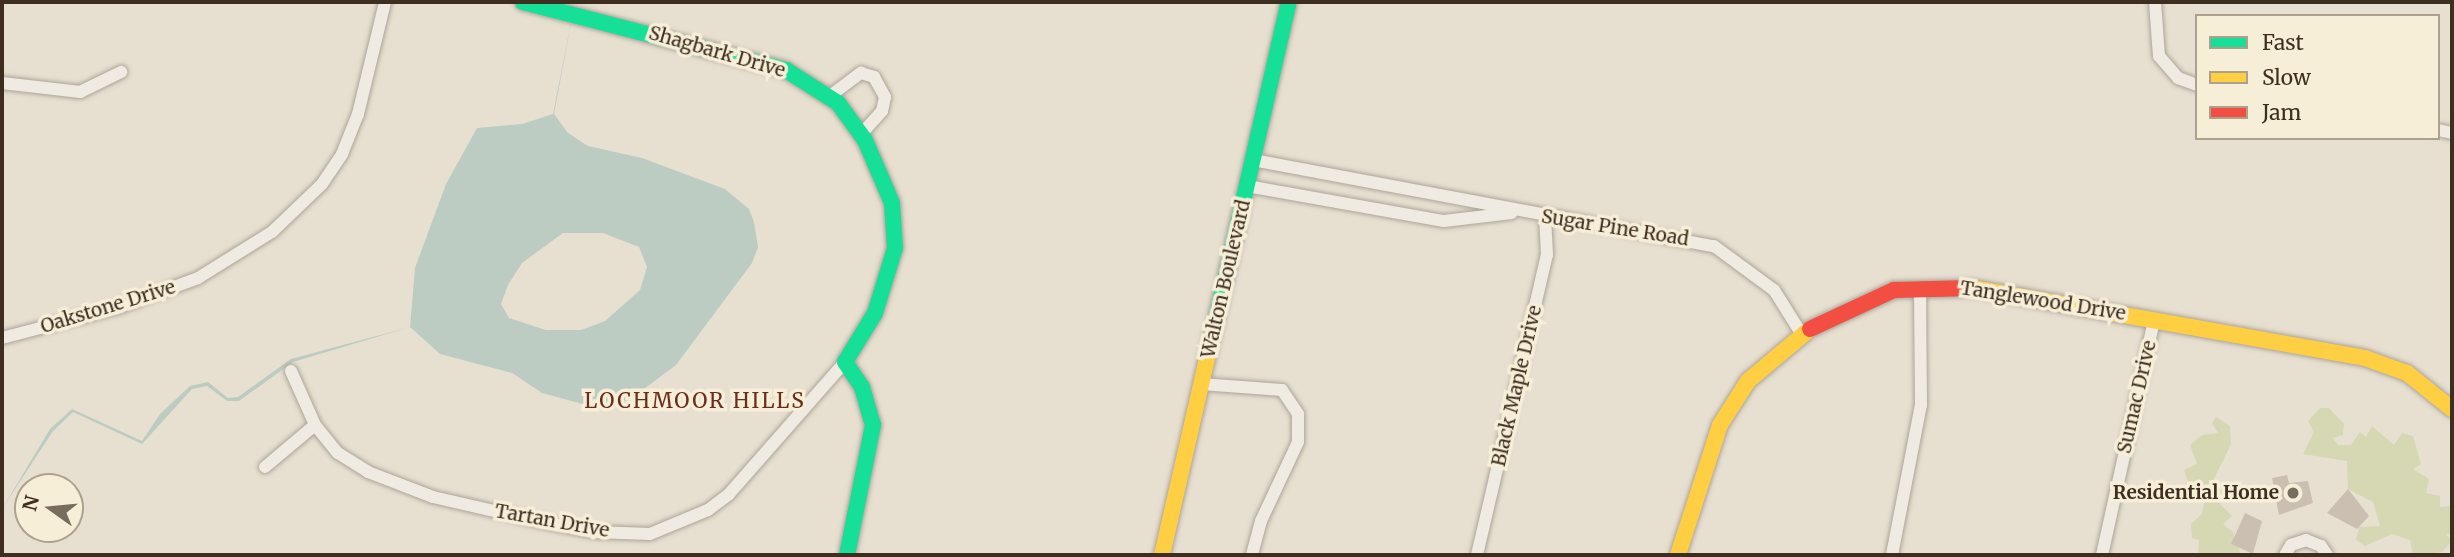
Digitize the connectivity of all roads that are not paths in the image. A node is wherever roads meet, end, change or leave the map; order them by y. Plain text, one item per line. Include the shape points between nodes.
1 (385, 2) edge
2 (523, 2) edge
3 (1289, 2) edge
4 (2155, 2) edge
5 (121, 72) dead end
6 (2, 83) edge
7 (2195, 85) edge
8 (830, 96) junction
9 (861, 134) junction
10 (1253, 160) junction
11 (1247, 186) junction
12 (1516, 213) junction
13 (1545, 215) junction
14 (1920, 288) junction
15 (2154, 320) junction
16 (1801, 334) junction
17 (2, 338) edge
18 (845, 362) junction
19 (291, 371) dead end
20 (1202, 384) junction
21 (2452, 409) edge
22 (316, 425) junction
23 (265, 467) dead end
24 (847, 555) edge
25 (1162, 555) edge
26 (1251, 555) edge
27 (1477, 555) edge
28 (1678, 555) edge
29 (1892, 555) edge
30 (2102, 555) edge
31 (2285, 555) edge
32 (2327, 555) edge

1 - 17 street, Oakstone Drive via 358,114 342,154 322,184 272,232 198,278 120,307
2 - 8 street, Shagbark Drive via 786,70
3 - 10 street, Walton Boulevard
4 - 7 street via 2160,55 2178,78
5 - 6 street via 80,92
8 - 9 street, Shagbark Drive
8 - 9 street via 861,73 874,77 885,97 882,111
9 - 18 street, Shagbark Drive via 884,176 895,248 876,313
10 - 11 street, Walton Boulevard
10 - 12 street, Sugar Pine Road
11 - 12 street, Sugar Pine Road via 1444,220
11 - 20 street, Walton Boulevard
12 - 13 street, Sugar Pine Road
13 - 16 street, Sugar Pine Road via 1714,246 1747,265 1774,290
13 - 27 street, Black Maple Drive via 1547,255
14 - 15 street, Tanglewood Drive via 1955,285
14 - 16 street, Tanglewood Drive via 1894,290
14 - 29 street via 1921,405
15 - 21 street, Tanglewood Drive via 2365,358 2407,373
15 - 30 street, Sumac Drive
16 - 28 street, Tanglewood Drive via 1748,381 1720,425 1699,477
18 - 22 street, Tartan Drive via 729,494 708,510 650,534 594,532 433,497 358,466 338,453
18 - 24 street via 862,387 873,425
19 - 22 street, Tartan Drive
20 - 25 street, Walton Boulevard
20 - 26 street via 1282,390 1298,414 1298,442 1261,521
22 - 23 street
31 - 32 street via 2291,545 2306,540 2321,546

